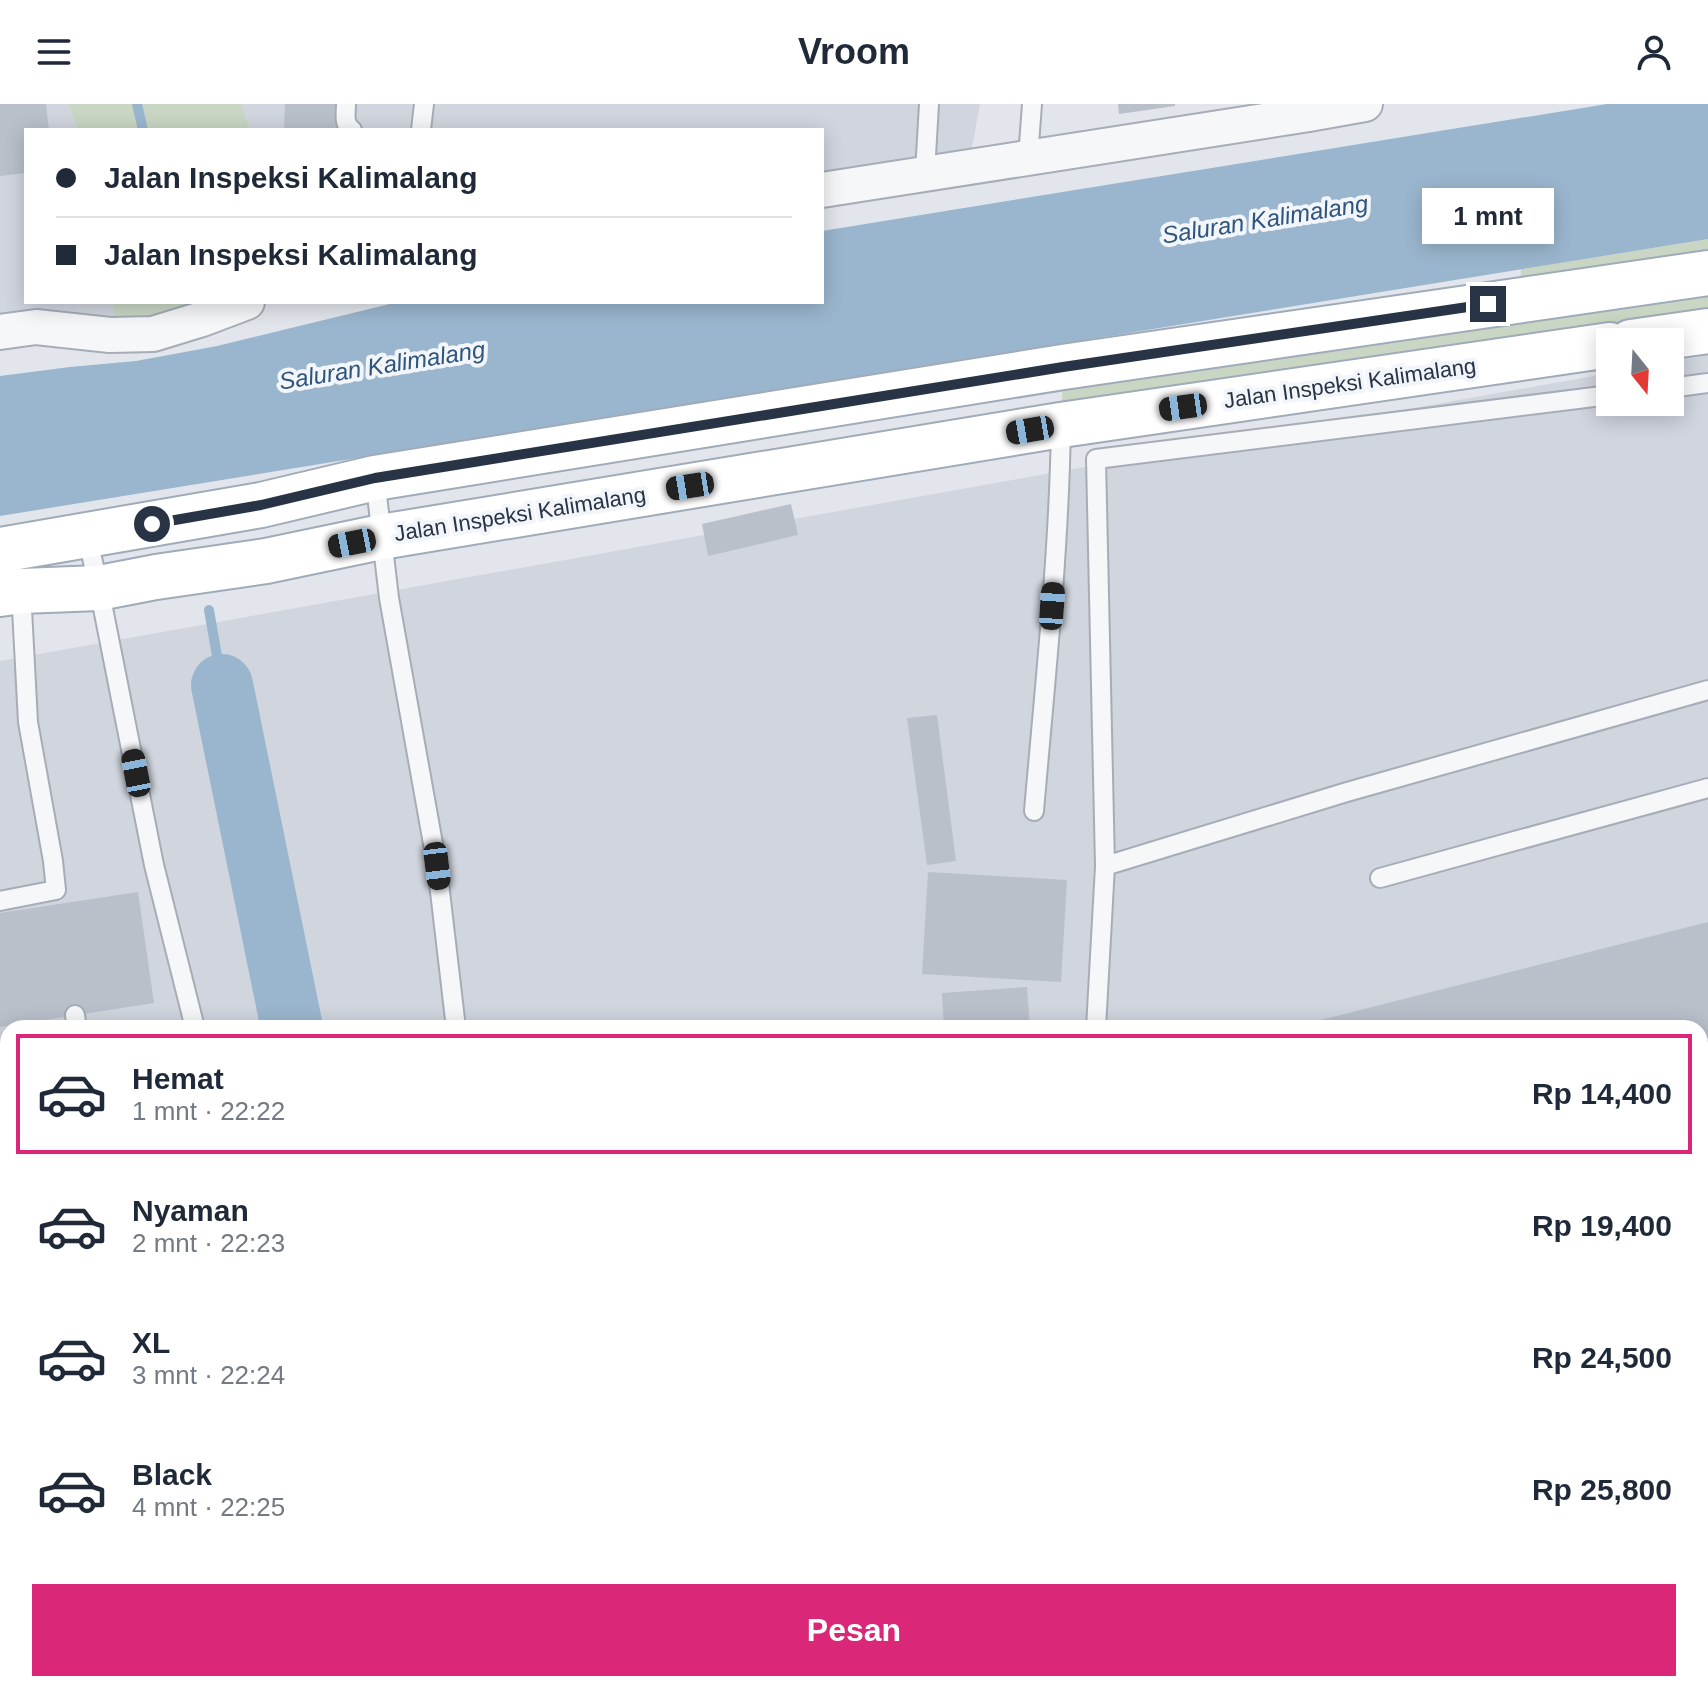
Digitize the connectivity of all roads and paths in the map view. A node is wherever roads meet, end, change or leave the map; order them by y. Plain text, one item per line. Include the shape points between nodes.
1 (346, 104) edge
2 (424, 104) edge
3 (929, 104) edge
4 (1032, 104) edge
5 (1365, 104) edge
6 (1310, 109) edge
7 (348, 128) edge
8 (421, 128) edge
9 (1028, 158) junction
10 (925, 173) junction
11 (824, 190) edge
12 (1708, 273) edge
13 (242, 304) edge
14 (1708, 331) edge
15 (0, 332) edge
16 (1684, 334) edge
17 (1596, 347) edge
18 (1708, 383) edge
19 (1684, 386) edge
20 (1596, 397) edge
21 (1061, 425) junction
22 (375, 478) junction
23 (105, 532) junction
24 (381, 537) junction
25 (11, 570) edge
26 (99, 588) junction
27 (1708, 690) edge
28 (1708, 788) edge
29 (1034, 811) dead end
30 (1105, 866) junction
31 (1380, 878) dead end
32 (0, 901) edge
33 (193, 1020) edge
34 (455, 1020) edge
35 (1096, 1020) edge

1 - 7 lane
2 - 8 lane
3 - 10 lane
4 - 9 lane
5 - 6 street
6 - 9 street
9 - 10 street
10 - 11 street
12 - 22 main road via 1063,367
13 - 15 street via 153,334 36,327
14 - 16 main road
17 - 21 main road, Jalan Inspeksi Kalimalang
18 - 19 lane
20 - 30 lane via 1096,459
21 - 24 main road, Jalan Inspeksi Kalimalang
21 - 29 lane
22 - 23 main road via 261,505
22 - 24 lane
23 - 25 main road
23 - 26 lane
24 - 26 main road, Jalan Inspeksi Kalimalang
24 - 34 lane via 437,866
25 - 26 main road, Jalan Inspeksi Kalimalang
25 - 32 lane via 28,722 57,897
26 - 33 lane via 154,865
27 - 30 lane
28 - 31 lane
30 - 35 lane

